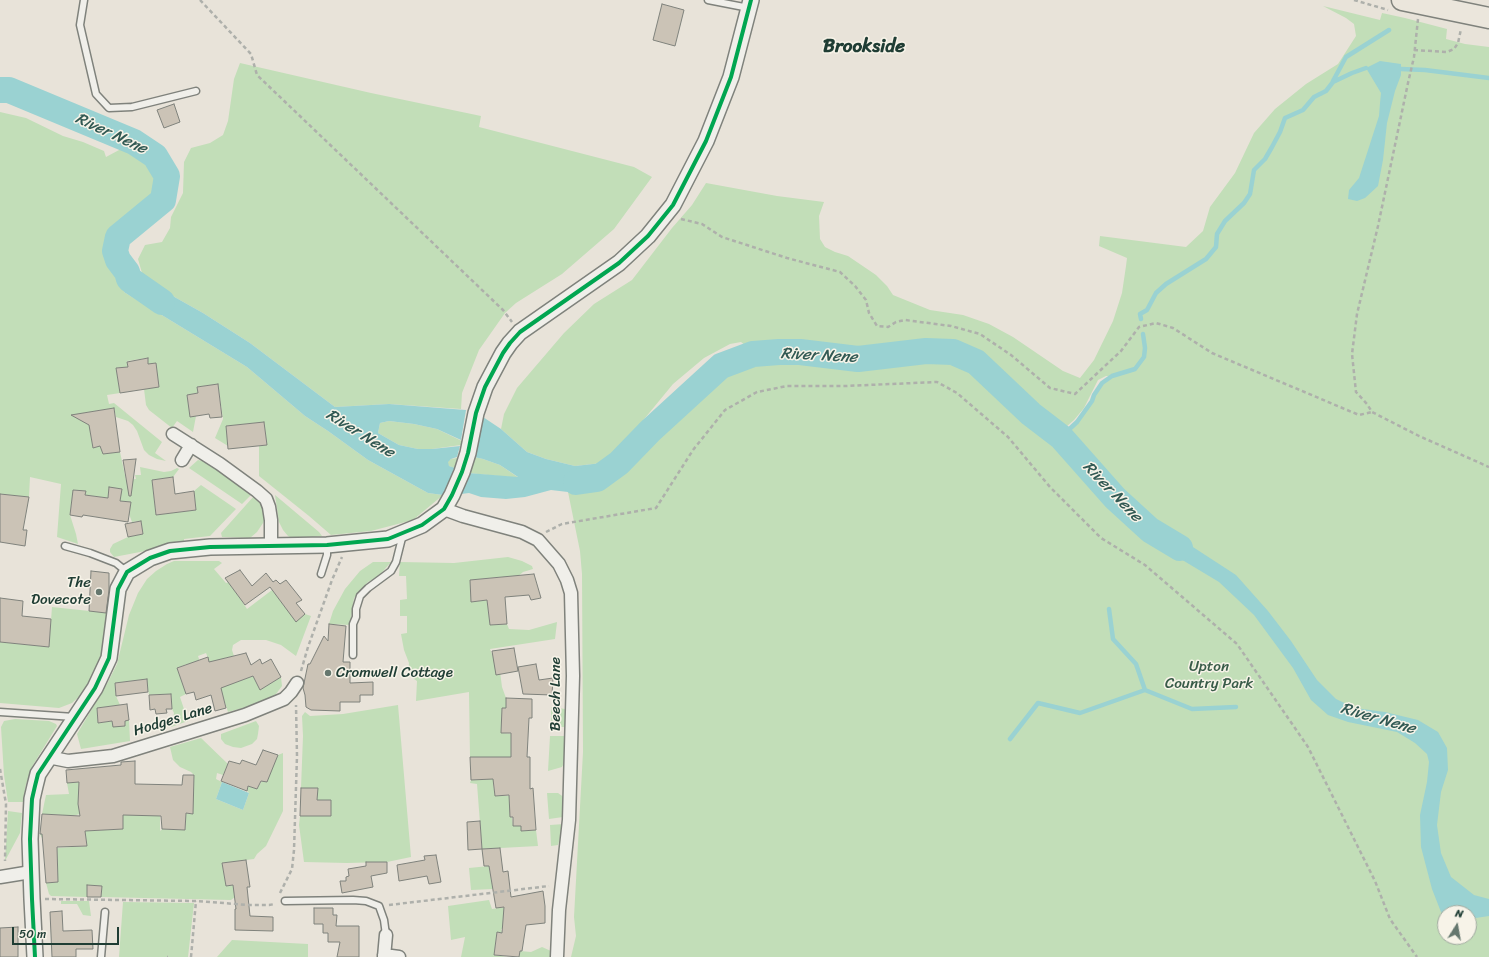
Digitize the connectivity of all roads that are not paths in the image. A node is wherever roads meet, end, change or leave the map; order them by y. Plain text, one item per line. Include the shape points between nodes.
1 (84, 0) edge
2 (708, 0) edge
3 (750, 4) edge
4 (1402, 9) edge
5 (1489, 18) edge
6 (196, 90) dead end
7 (173, 434) dead end
8 (191, 445) junction
9 (182, 460) dead end
10 (444, 509) junction
11 (404, 534) junction
12 (327, 545) junction
13 (65, 546) dead end
14 (271, 547) junction
15 (127, 572) junction
16 (321, 574) dead end
17 (353, 655) dead end
18 (296, 682) road end
19 (0, 712) edge
20 (76, 717) junction
21 (48, 757) junction
22 (31, 872) junction
23 (0, 876) edge
24 (285, 901) road end
25 (105, 912) dead end
26 (386, 935) joint
27 (384, 956) edge
28 (35, 957) edge
29 (101, 957) edge
30 (399, 957) edge
31 (557, 957) edge

1 - 6 lane via 80,25 96,94 109,108 132,107
2 - 3 lane
3 - 10 street via 731,77 706,141 674,205 648,236 619,263 520,332 503,353 485,387 476,413 468,453 452,496
4 - 5 highway via 1465,13
7 - 8 street
8 - 9 street
8 - 14 street via 266,500 271,520
10 - 11 street via 422,526
10 - 31 street, Beech Lane via 522,532 538,540 559,564 571,594 573,676 569,820
11 - 12 street via 388,539
11 - 17 lane via 391,571 360,596 353,624
12 - 14 street
12 - 16 lane via 327,555
13 - 15 lane via 116,563
14 - 15 street via 210,547 170,551 150,558
15 - 20 street via 118,589 109,658
18 - 21 street, Hodges Lane via 284,698 245,715 113,756 68,761
19 - 20 lane
20 - 21 street
21 - 22 street via 38,774 32,798
22 - 23 street
22 - 28 street
24 - 26 lane via 366,901 379,906
25 - 29 lane
26 - 27 street
27 - 30 street

